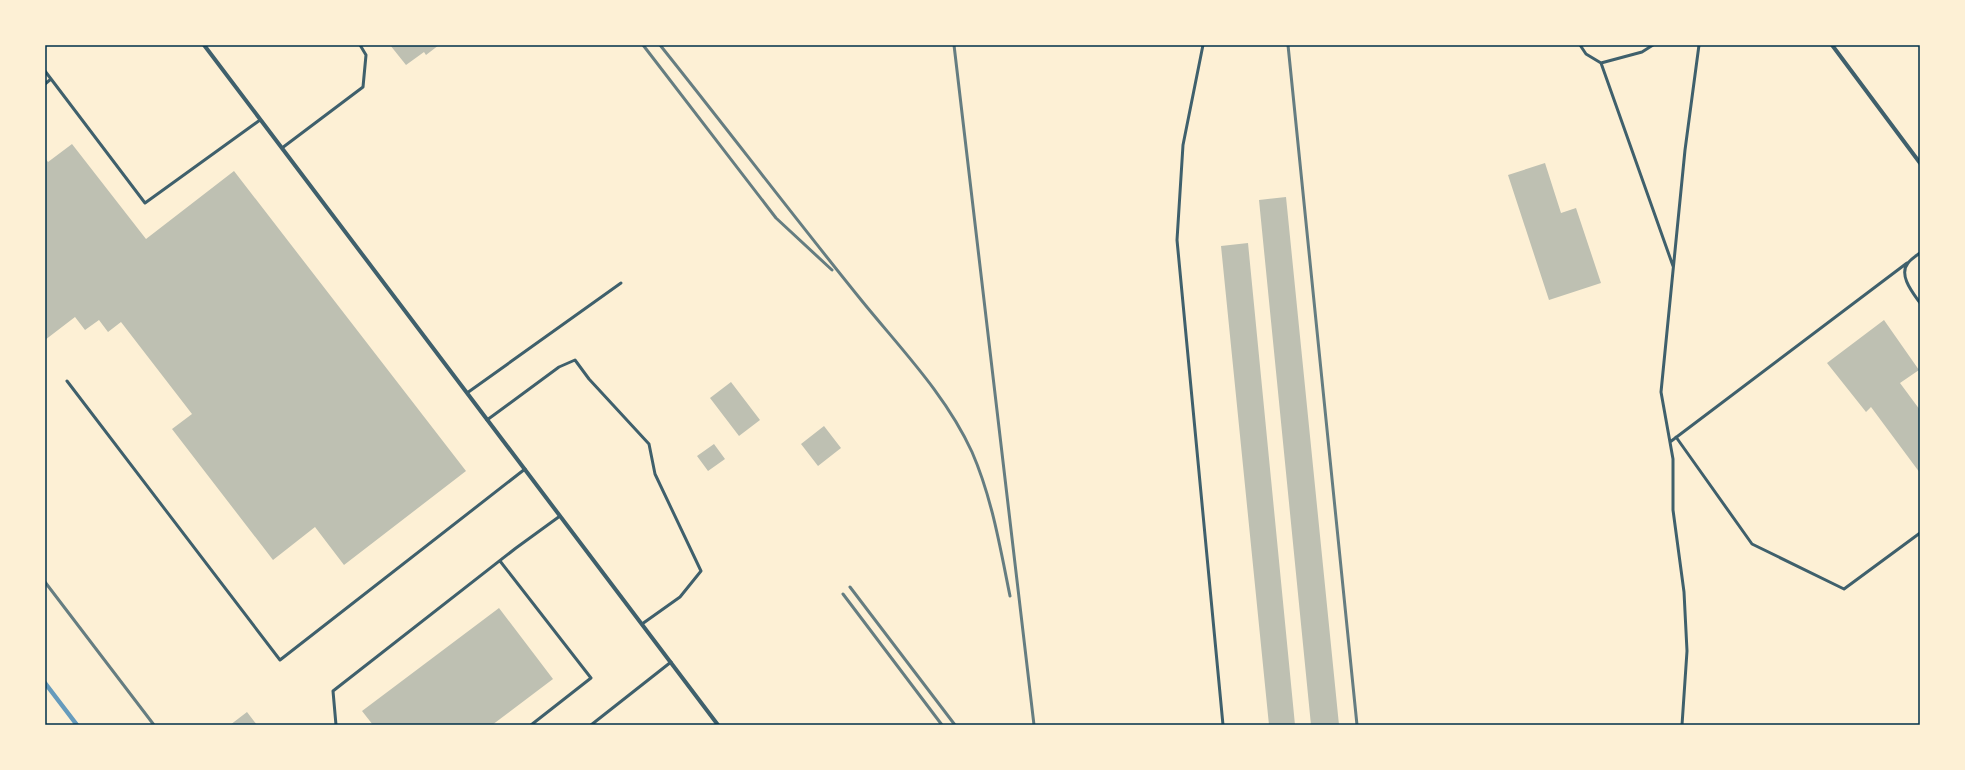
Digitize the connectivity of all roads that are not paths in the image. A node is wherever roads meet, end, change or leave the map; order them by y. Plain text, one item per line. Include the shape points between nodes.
1 (204, 45) edge
2 (360, 45) edge
3 (1203, 45) edge
4 (1580, 45) edge
5 (1653, 45) edge
6 (1699, 45) edge
7 (1832, 45) edge
8 (1601, 63) junction
9 (45, 71) edge
10 (52, 79) junction
11 (45, 84) edge
12 (260, 120) junction
13 (282, 148) junction
14 (1920, 163) edge
15 (1920, 253) edge
16 (1907, 263) junction
17 (1673, 268) junction
18 (621, 283) dead end
19 (1920, 303) edge
20 (67, 381) dead end
21 (467, 393) junction
22 (487, 420) junction
23 (1676, 438) junction
24 (1670, 442) junction
25 (525, 470) junction
26 (560, 516) junction
27 (1920, 532) edge
28 (500, 561) junction
29 (642, 624) junction
30 (671, 662) junction
31 (336, 725) edge
32 (531, 725) edge
33 (591, 725) edge
34 (718, 725) edge
35 (1223, 725) edge
36 (1682, 725) edge

1 - 12 street
2 - 13 lane via 366,55 363,87
3 - 35 lane via 1183,145 1177,240
4 - 8 lane via 1586,54
5 - 8 lane via 1642,52
6 - 17 lane
7 - 14 street
8 - 17 lane
9 - 10 lane
10 - 11 lane
10 - 12 lane via 145,203
12 - 13 street
13 - 21 street
15 - 16 lane
16 - 19 lane via 1905,272 1908,284
16 - 23 lane
17 - 24 lane via 1661,392
18 - 21 lane
20 - 25 lane via 280,660
21 - 22 street
22 - 25 street
22 - 29 lane via 558,367 575,360 589,379 649,444 655,474 701,571 680,597
23 - 24 lane
23 - 27 lane via 1752,544 1844,588
24 - 36 lane via 1673,459 1673,510 1684,592 1687,651
25 - 26 street
26 - 28 lane
26 - 29 street
28 - 31 lane via 333,691
28 - 32 lane via 591,678
29 - 30 street
30 - 33 lane
30 - 34 street

